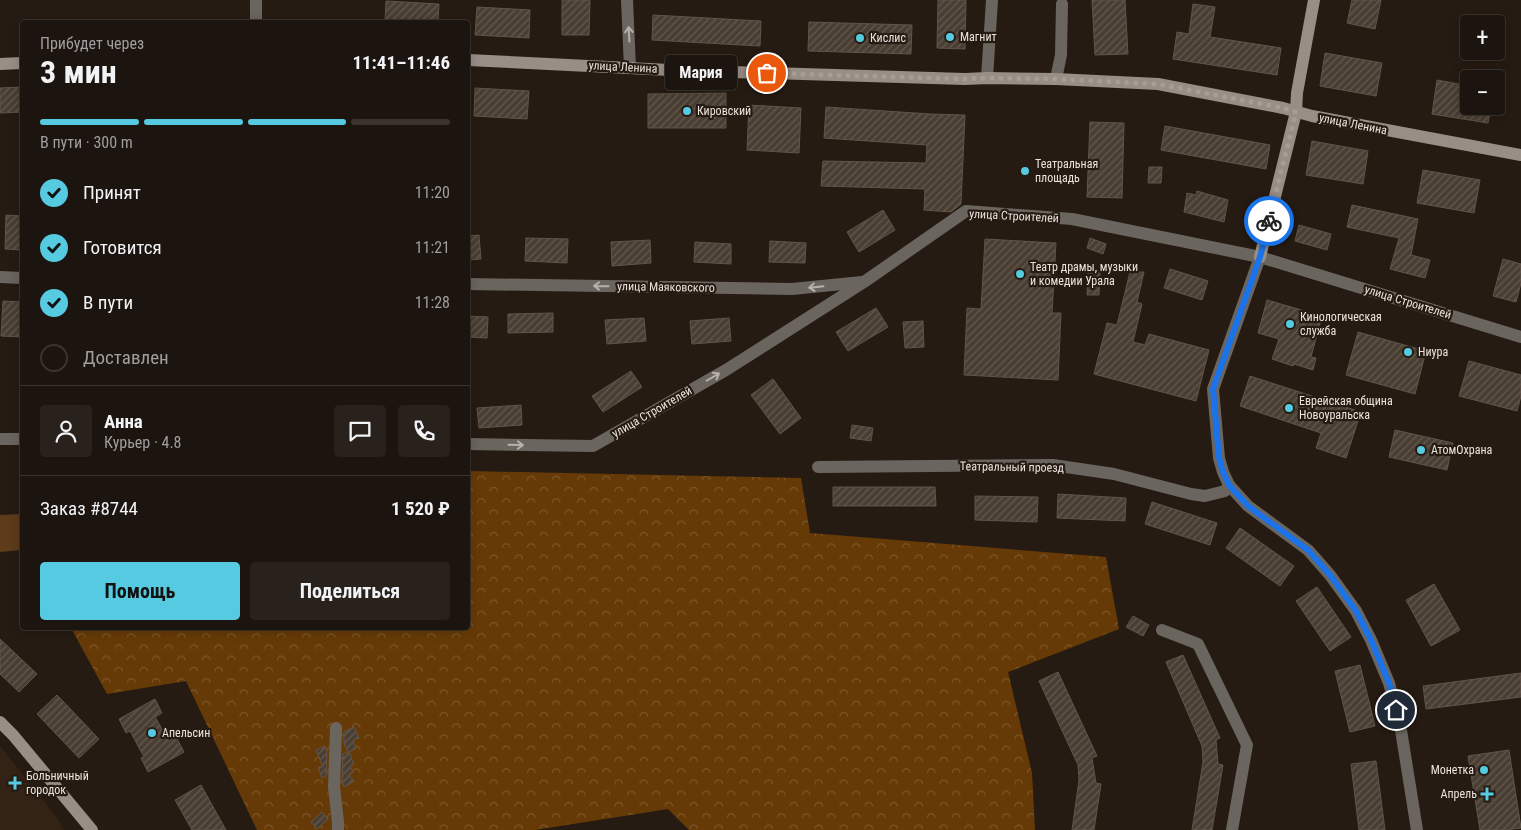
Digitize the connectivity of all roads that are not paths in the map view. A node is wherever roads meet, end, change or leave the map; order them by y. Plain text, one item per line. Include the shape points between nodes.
1 (256, 0) edge
2 (627, 0) edge
3 (992, 0) edge
4 (1314, 0) edge
5 (1062, 4) dead end
6 (256, 20) edge
7 (470, 60) edge
8 (20, 63) edge
9 (0, 64) edge
10 (630, 68) junction
11 (988, 78) junction
12 (1056, 79) junction
13 (1296, 112) junction
14 (1521, 155) edge
15 (1260, 257) junction
16 (0, 277) edge
17 (20, 278) edge
18 (864, 282) junction
19 (470, 284) edge
20 (1521, 337) edge
21 (0, 439) edge
22 (20, 439) edge
23 (470, 444) edge
24 (818, 467) dead end
25 (1229, 485) junction
26 (1162, 630) dead end
27 (0, 722) edge
28 (336, 728) dead end
29 (92, 830) edge
30 (338, 830) edge
31 (1232, 830) edge
32 (1417, 830) edge

1 - 6 street
10 -> 2 street
3 - 11 street
4 - 13 main road
5 - 12 street via 1061,55
7 - 10 main road, улица Ленина
8 - 9 main road
10 - 11 main road, улица Ленина
11 - 12 main road, улица Ленина
12 - 13 main road, улица Ленина via 1158,84
13 - 14 main road, улица Ленина
13 - 15 main road
15 - 18 street, улица Строителей via 1072,219 966,212
15 - 20 street, улица Строителей
15 - 25 street via 1213,389 1219,458
16 - 17 street
18 -> 19 street, улица Маяковского via 792,289
23 -> 18 street, улица Строителей via 593,446 726,370
21 - 22 street
24 - 25 street, Театральный проезд via 1053,465 1114,474 1205,496 1224,491
25 - 32 street via 1248,506 1308,550 1356,611 1389,683 1400,724
26 - 31 street via 1198,644 1247,745
27 - 29 main road
28 - 30 street via 334,786

